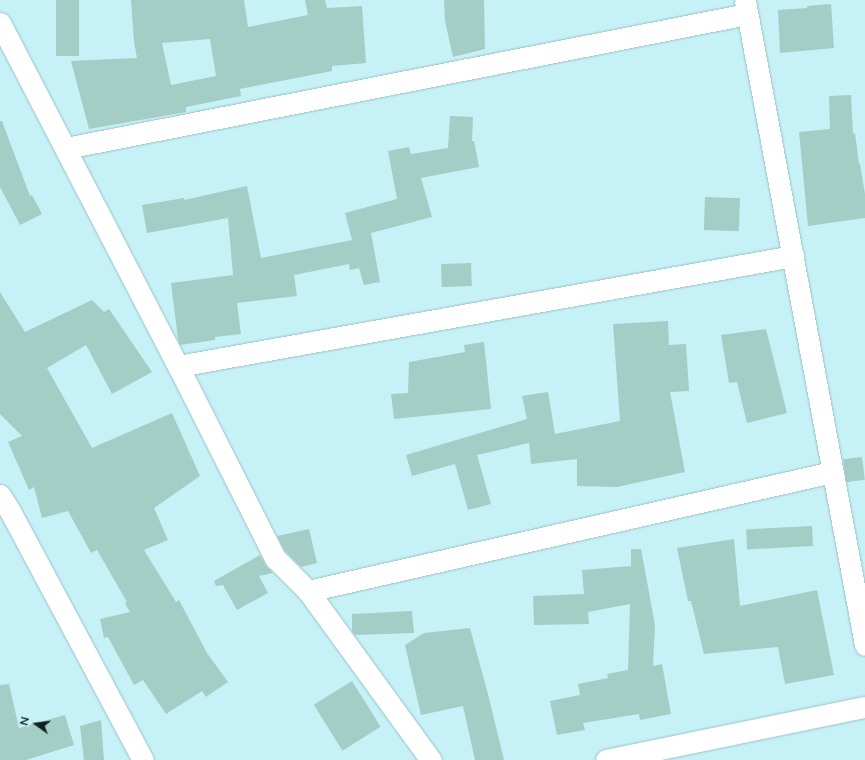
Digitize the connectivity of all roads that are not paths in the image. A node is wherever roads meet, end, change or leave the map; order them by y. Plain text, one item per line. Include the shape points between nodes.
1 (746, 7) edge
2 (0, 23) edge
3 (66, 148) junction
4 (793, 256) junction
5 (178, 366) junction
6 (832, 472) junction
7 (0, 495) edge
8 (308, 591) junction
9 (865, 645) edge
10 (865, 707) edge
11 (143, 760) edge
12 (431, 760) edge
13 (606, 760) edge

1 - 3 street
1 - 4 street
2 - 3 street
3 - 5 street
4 - 5 street
4 - 6 street
5 - 8 street via 276,558
6 - 8 street
6 - 9 street
7 - 11 street
8 - 12 street
10 - 13 street

